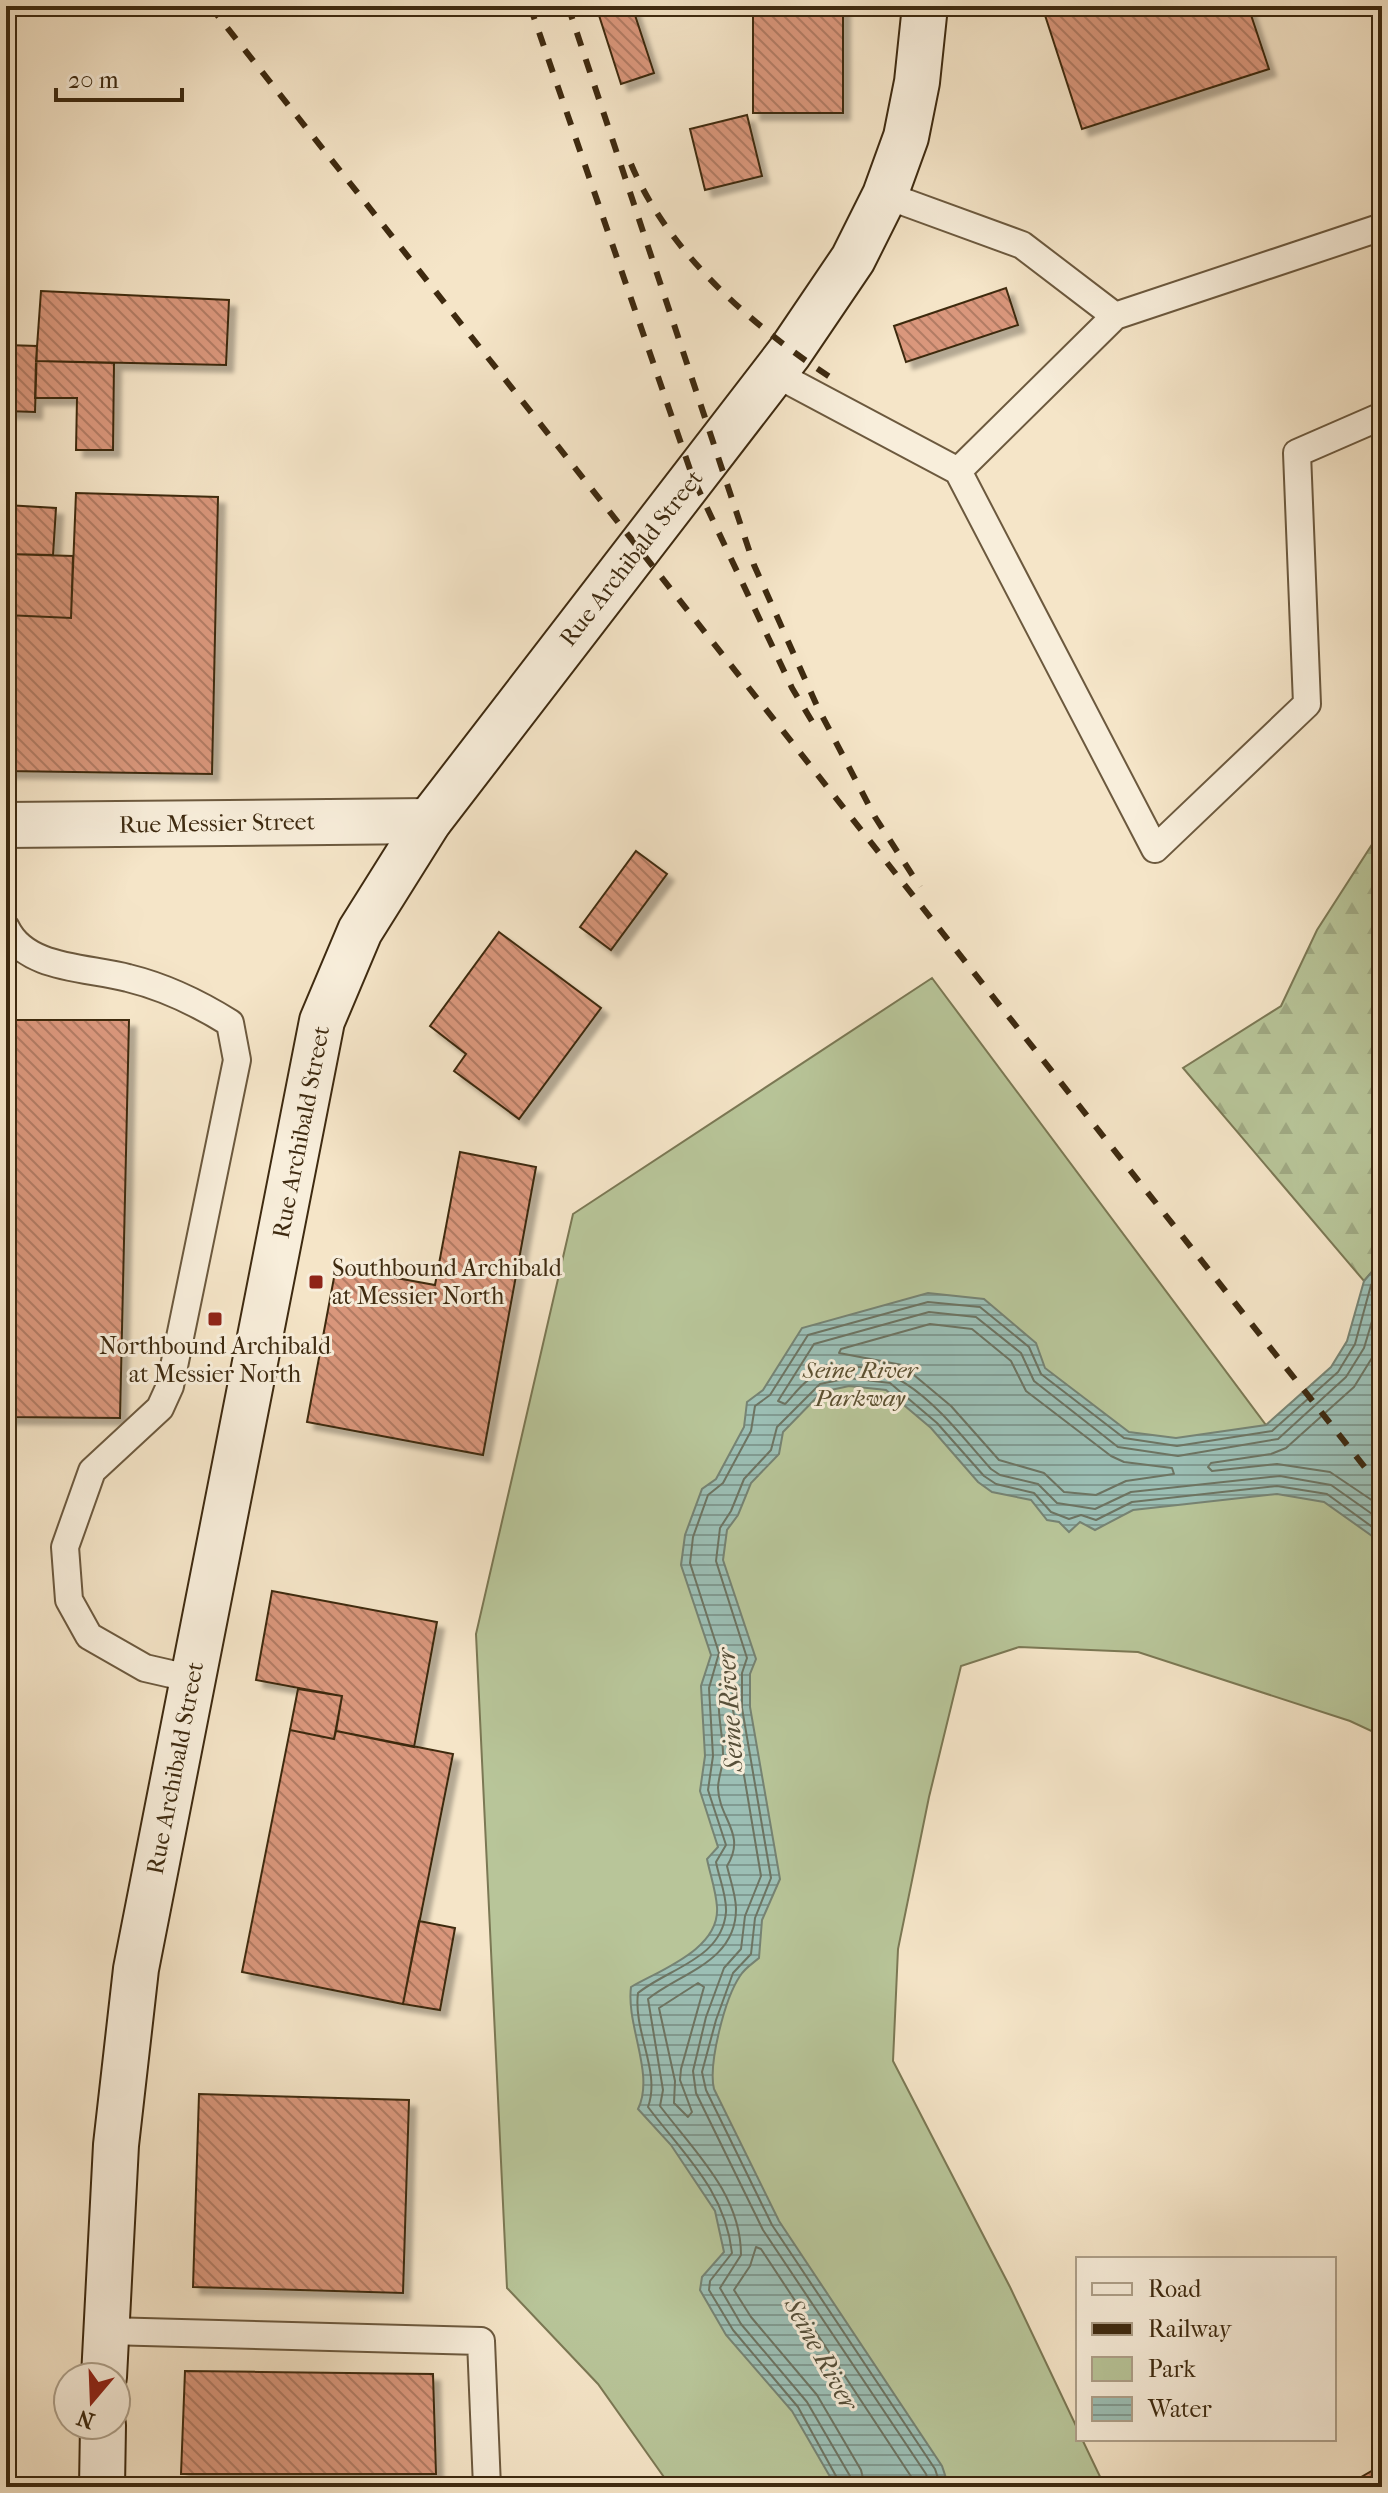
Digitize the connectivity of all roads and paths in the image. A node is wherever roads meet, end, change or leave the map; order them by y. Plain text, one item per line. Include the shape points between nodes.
1 (925, 6) edge
2 (885, 195) junction
3 (1382, 227) edge
4 (1115, 316) junction
5 (774, 373) junction
6 (1382, 416) edge
7 (958, 471) junction
8 (429, 821) junction
9 (6, 825) edge
10 (6, 928) edge
11 (193, 1679) junction
12 (107, 2331) junction
13 (105, 2361) edge
14 (103, 2441) edge
15 (102, 2487) edge
16 (487, 2487) edge

1 - 2 main road, Rue Archibald Street via 906,137
2 - 4 lane via 1022,245
2 - 5 main road, Rue Archibald Street via 853,259
3 - 4 lane
4 - 7 lane
5 - 7 lane
5 - 8 main road, Rue Archibald Street
6 - 7 lane via 1297,453 1307,704 1155,849
8 - 9 main road, Rue Messier Street
8 - 11 main road, Rue Archibald Street via 360,931 322,1021
10 - 11 lane via 13,943 53,963 128,978 192,1000 230,1023 237,1060 170,1386 160,1408 92,1471 65,1547 69,1600 89,1636 145,1668
11 - 12 main road, Rue Archibald Street via 136,1969 116,2145
12 - 13 main road, Rue Archibald Street
12 - 16 lane via 481,2341
14 - 15 main road

